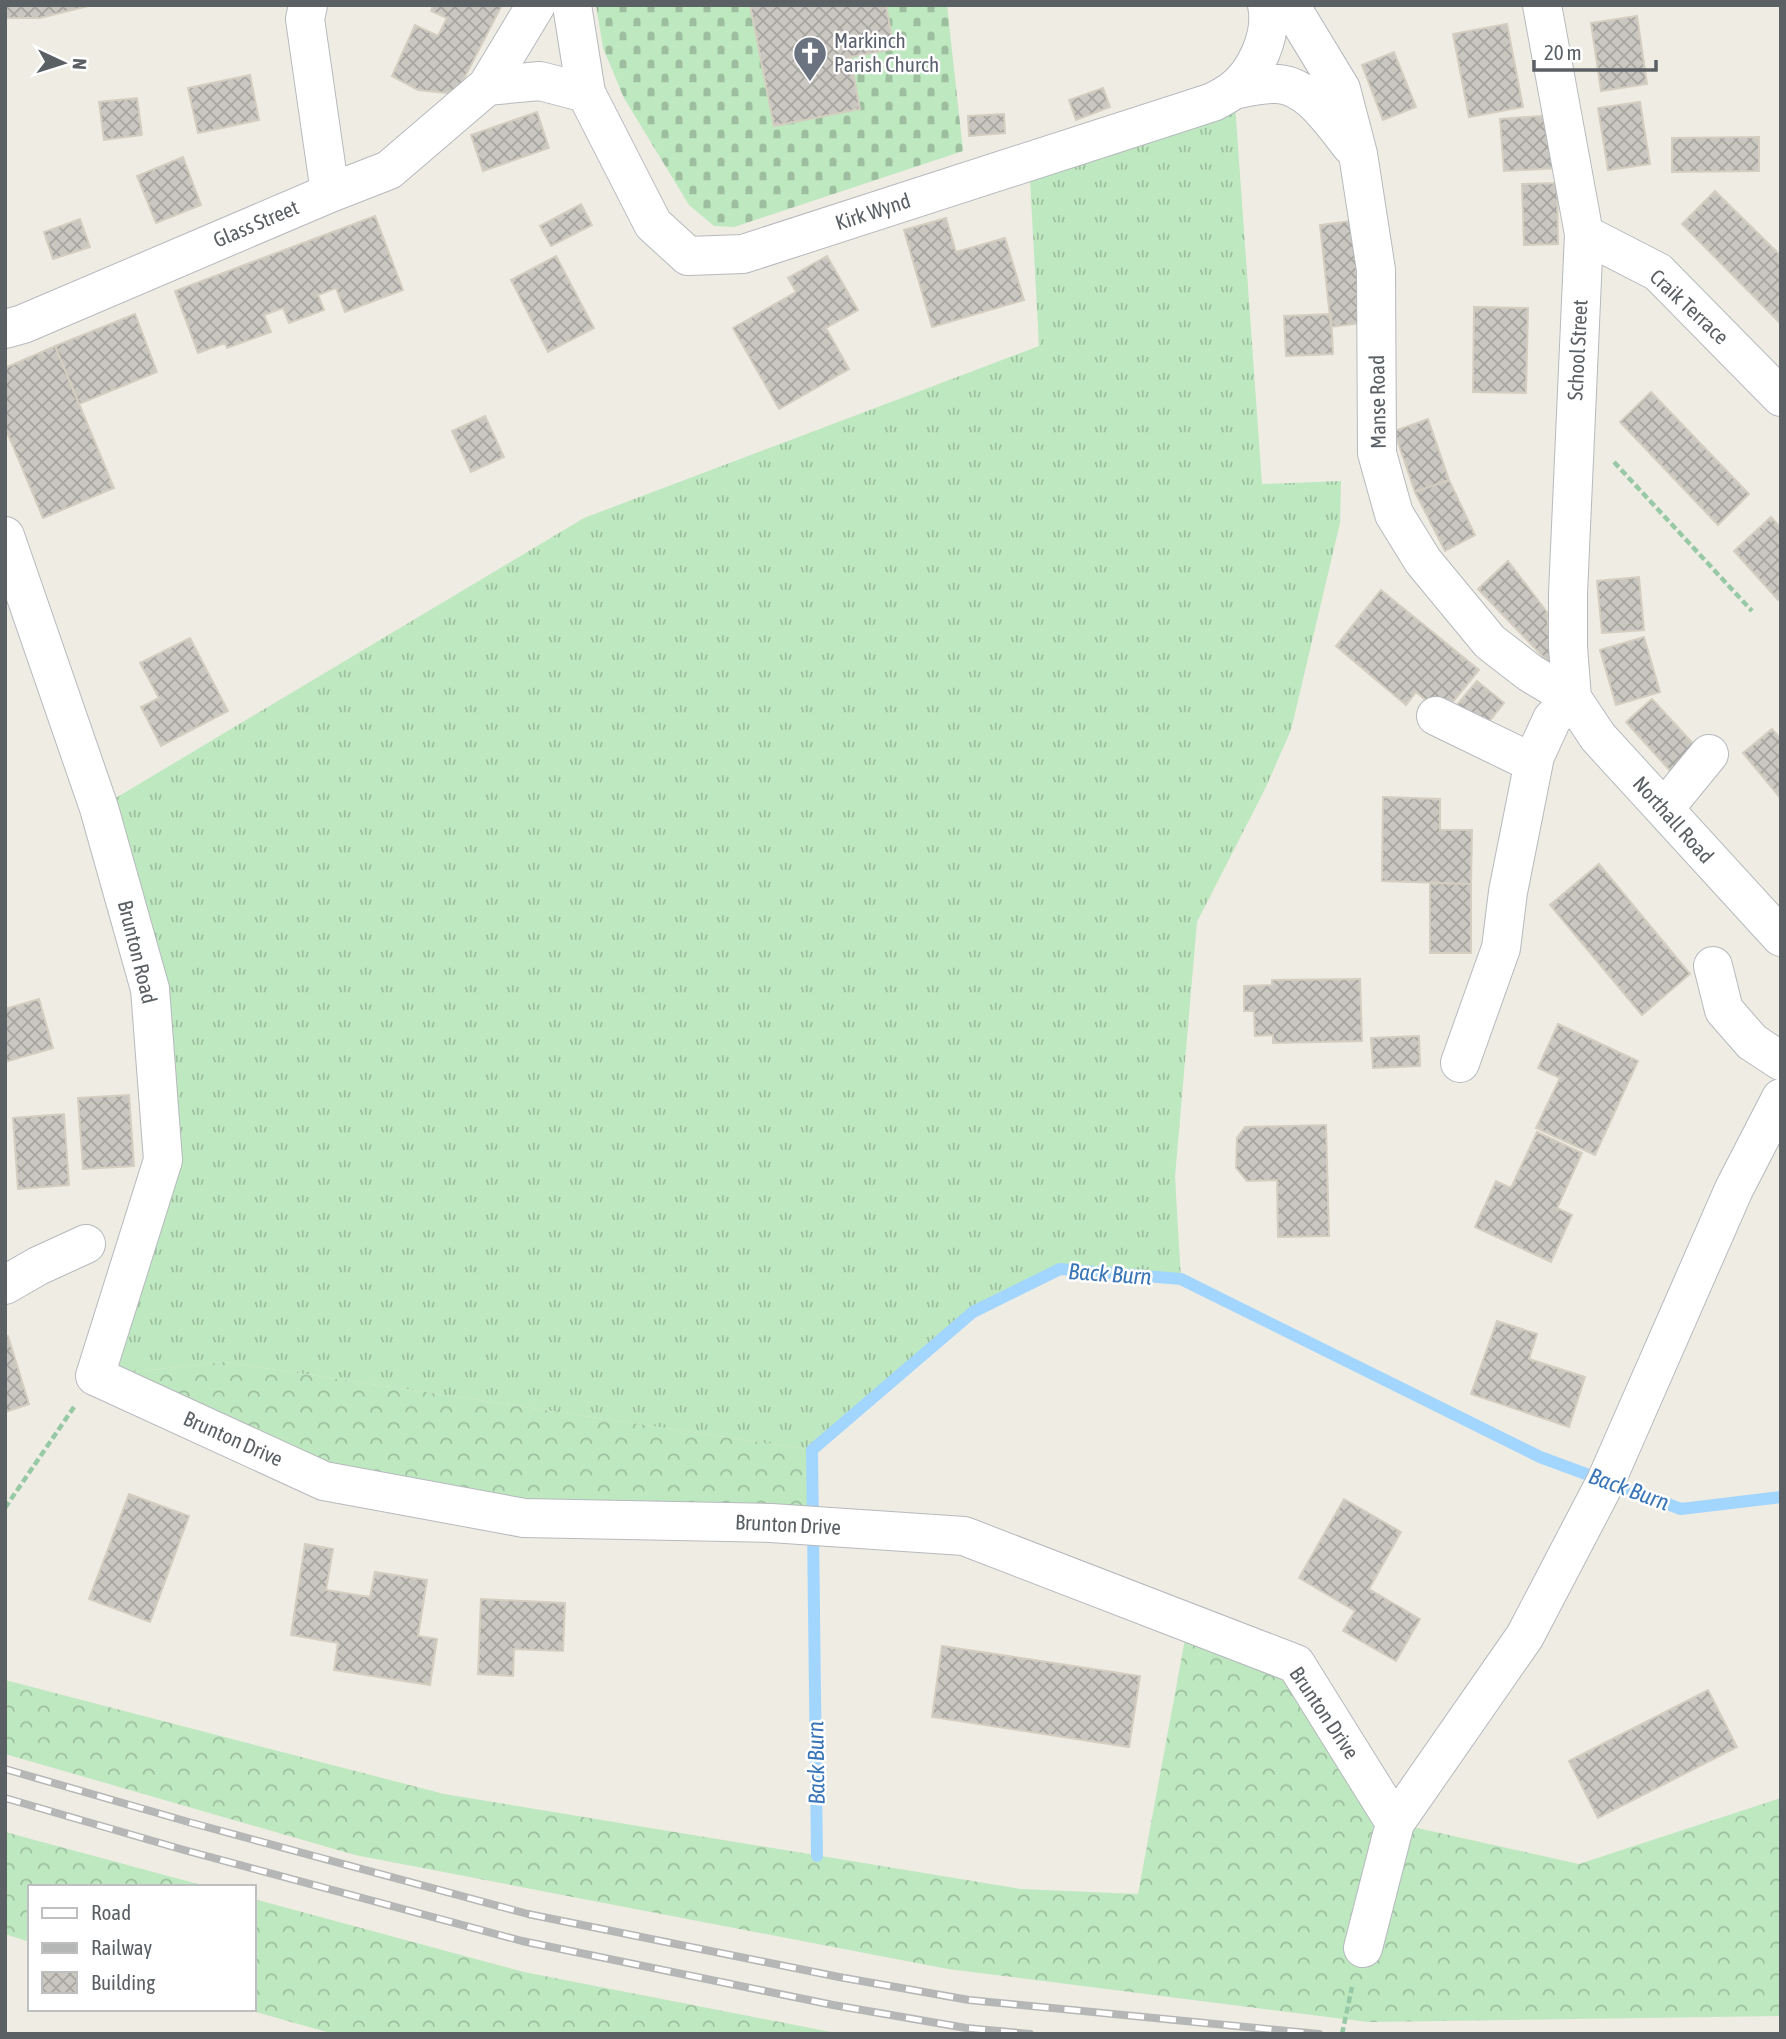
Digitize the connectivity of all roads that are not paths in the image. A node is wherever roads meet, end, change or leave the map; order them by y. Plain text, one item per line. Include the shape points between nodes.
1 (308, 5) edge
2 (536, 5) edge
3 (572, 5) edge
4 (1267, 5) edge
5 (1290, 5) edge
6 (1551, 7) edge
7 (487, 86) junction
8 (1234, 90) junction
9 (586, 93) junction
10 (1358, 154) junction
11 (330, 193) junction
12 (1584, 234) junction
13 (5, 329) edge
14 (1781, 397) edge
15 (5, 536) edge
16 (1572, 698) junction
17 (1436, 716) dead end
18 (1709, 754) dead end
19 (1533, 763) junction
20 (1664, 809) junction
21 (1781, 937) edge
22 (1713, 966) dead end
23 (1781, 1061) edge
24 (1460, 1063) dead end
25 (1781, 1098) edge
26 (86, 1244) dead end
27 (5, 1285) edge
28 (95, 1376) joint
29 (1395, 1823) junction
30 (1363, 1948) dead end

1 - 11 street via 305,19
2 - 7 street, Glass Street
3 - 9 street, Kirk Wynd
4 - 8 street, Kirk Wynd via 1264,43 1253,68
5 - 10 street, Manse Road via 1341,89
6 - 12 street, School Street
7 - 9 street via 540,81
7 - 11 street, Glass Street via 389,170
8 - 9 street, Kirk Wynd via 1213,102 743,254 688,256 653,224
8 - 10 street via 1279,84 1300,90
10 - 16 street, Manse Road via 1376,270 1377,453 1394,514 1423,561 1490,642
11 - 13 street, Glass Street
12 - 14 street, Craik Terrace via 1658,272
12 - 16 street, School Street via 1568,594
15 - 28 street, Brunton Road via 99,808 150,989 163,1160
16 - 19 street via 1552,719
16 - 20 street, Northall Road via 1598,737
17 - 19 street
18 - 20 street
19 - 24 street via 1501,948
20 - 21 street, Northall Road
22 - 23 street via 1724,1010 1752,1042
25 - 29 street via 1734,1189 1606,1481 1525,1636
26 - 27 street
28 - 29 street, Brunton Drive via 324,1481 524,1518 771,1523 964,1536 1296,1664
29 - 30 street

